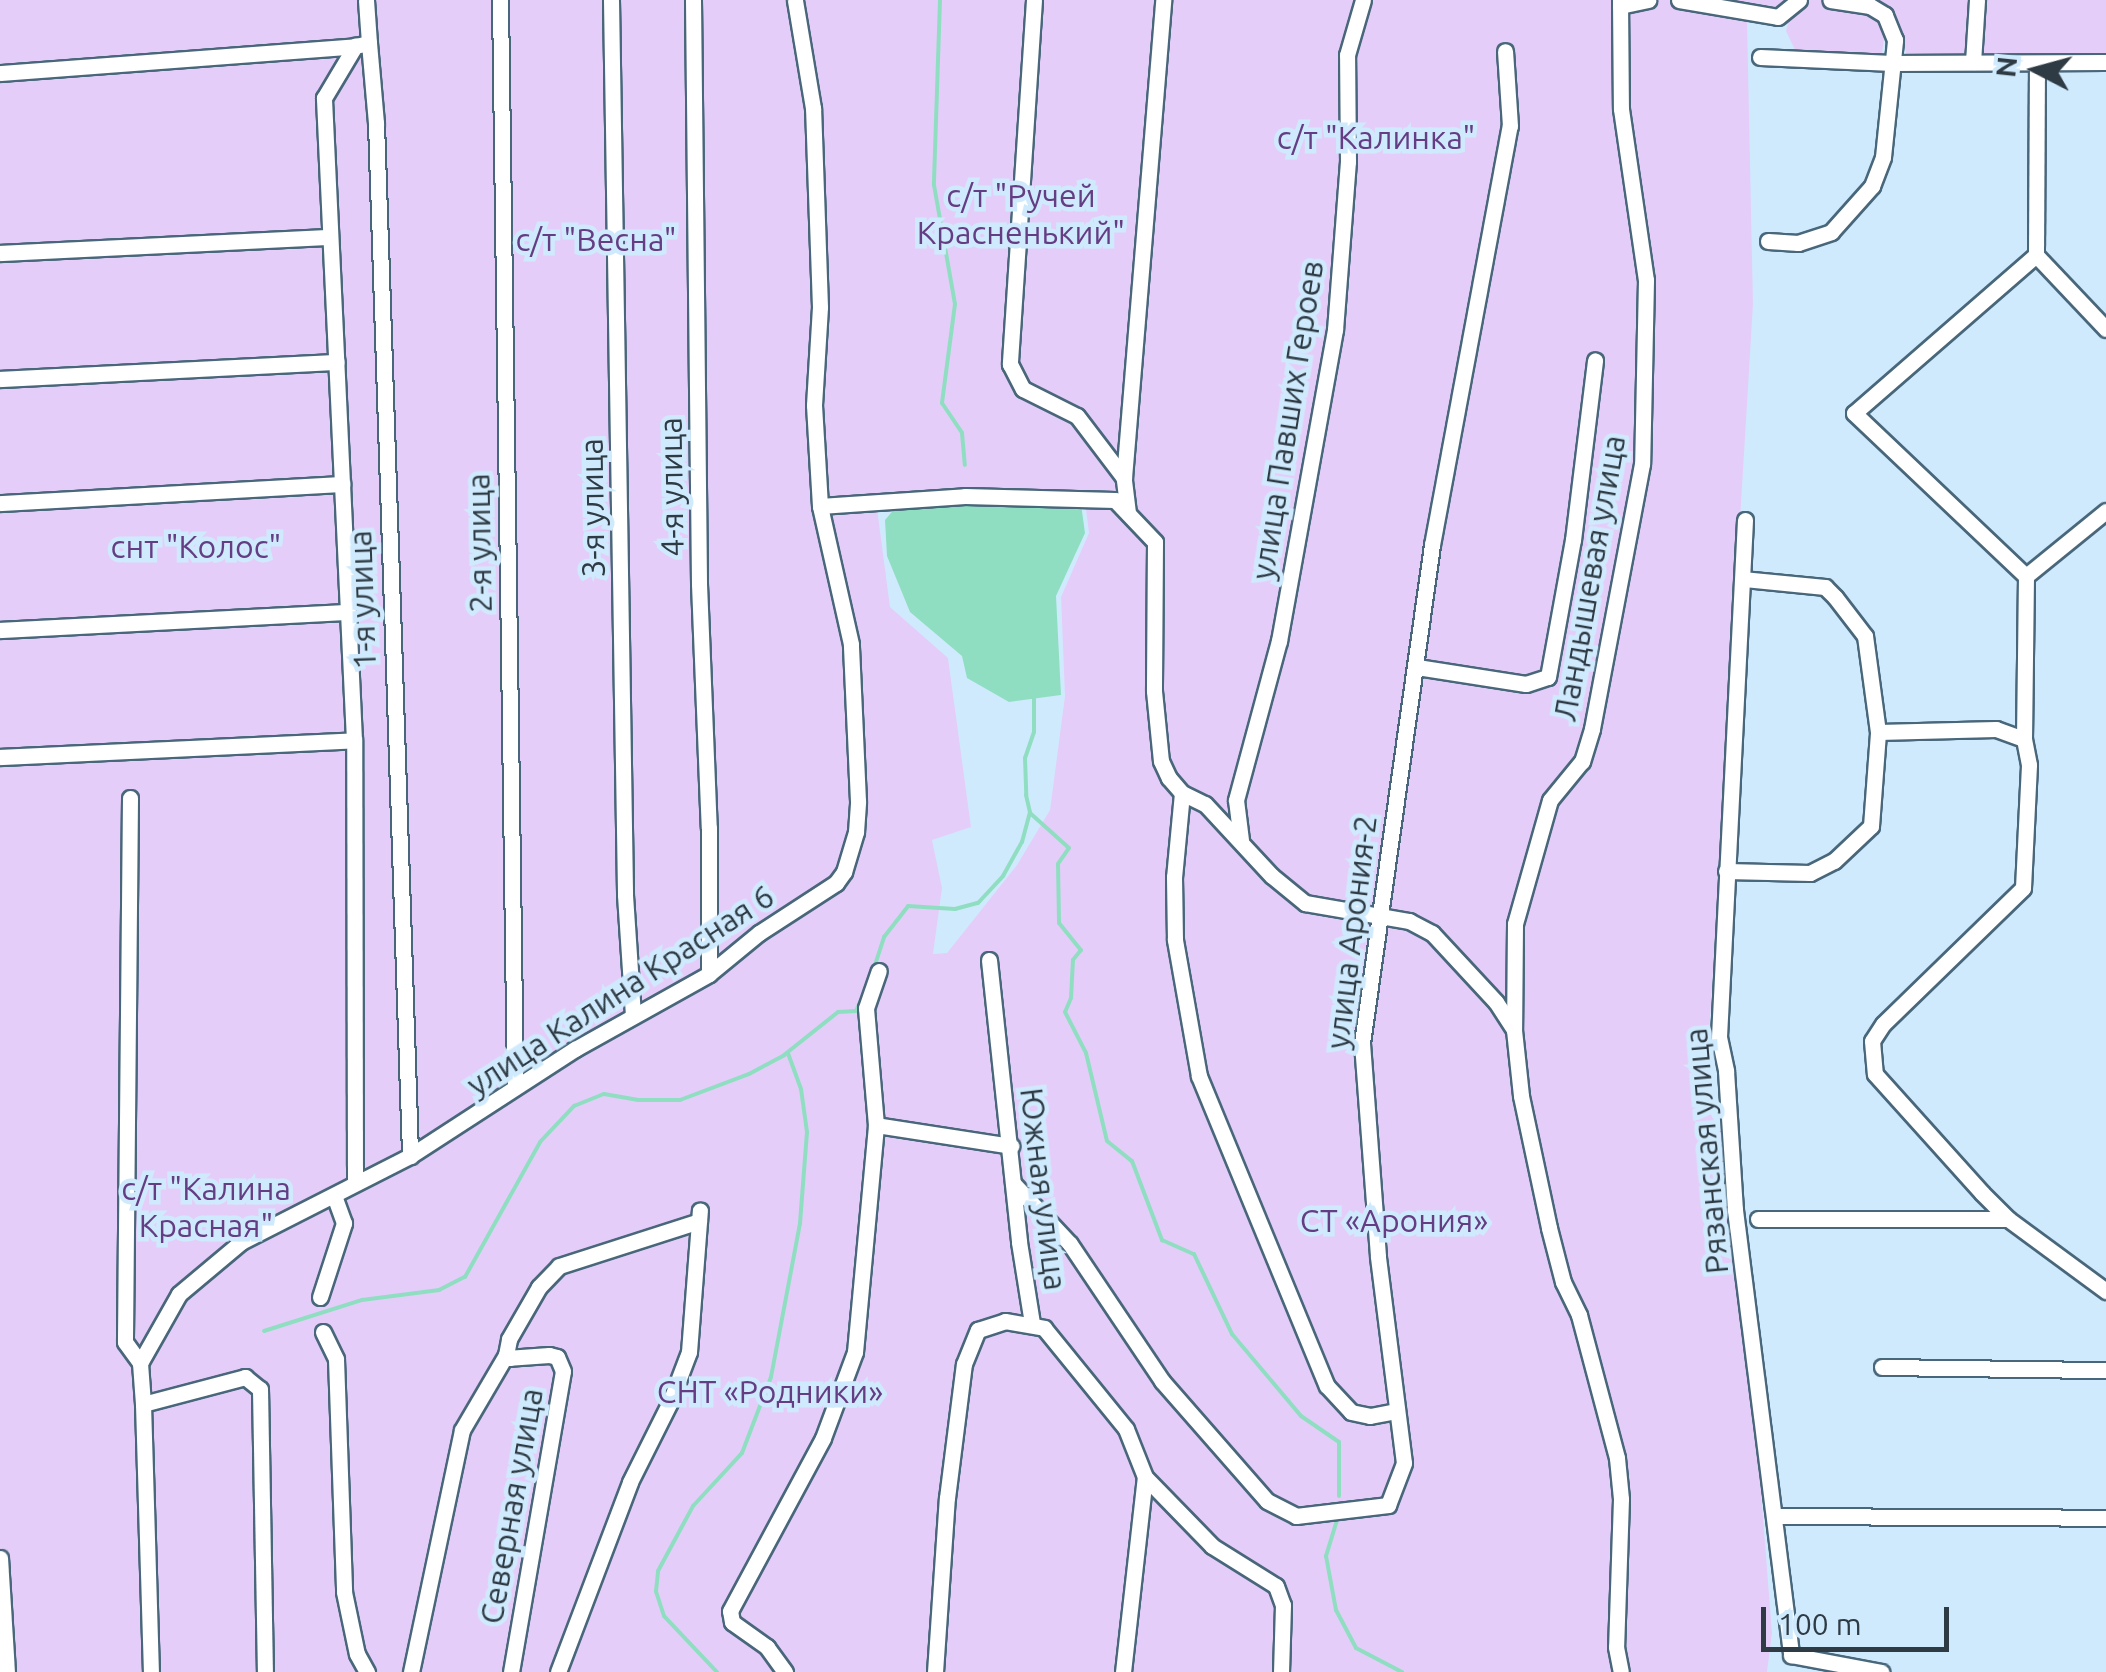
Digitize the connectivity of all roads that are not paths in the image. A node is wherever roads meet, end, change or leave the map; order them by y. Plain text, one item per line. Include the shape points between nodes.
1 (366, 0) edge
2 (500, 0) edge
3 (611, 0) edge
4 (694, 0) edge
5 (795, 0) edge
6 (1034, 0) edge
7 (1163, 0) edge
8 (1363, 0) edge
9 (1648, 0) edge
10 (1679, 0) edge
11 (1799, 0) edge
12 (1830, 0) edge
13 (1977, 0) edge
14 (1620, 3) edge
15 (1733, 5) edge
16 (362, 44) junction
17 (1505, 51) dead end
18 (1760, 57) dead end
19 (1973, 62) junction
20 (2106, 62) edge
21 (1892, 63) junction
22 (2037, 63) junction
23 (0, 73) edge
24 (330, 237) junction
25 (1768, 241) dead end
26 (0, 253) edge
27 (2036, 255) junction
28 (2106, 329) edge
29 (1596, 360) dead end
30 (337, 362) junction
31 (0, 380) edge
32 (1124, 478) junction
33 (342, 484) junction
34 (0, 503) edge
35 (820, 506) junction
36 (2106, 511) edge
37 (1128, 513) junction
38 (1745, 520) dead end
39 (2026, 576) junction
40 (1744, 579) junction
41 (348, 612) junction
42 (0, 630) edge
43 (1417, 667) junction
44 (1878, 732) junction
45 (2024, 738) junction
46 (354, 740) junction
47 (0, 757) edge
48 (1182, 794) junction
49 (130, 798) dead end
50 (1242, 844) junction
51 (1726, 871) junction
52 (1380, 915) junction
53 (989, 960) dead end
54 (879, 972) dead end
55 (709, 974) junction
56 (633, 1014) junction
57 (1514, 1030) junction
58 (515, 1085) junction
59 (876, 1124) junction
60 (1011, 1146) junction
61 (410, 1156) junction
62 (355, 1182) junction
63 (1012, 1183) junction
64 (334, 1196) junction
65 (1758, 1218) dead end
66 (2008, 1220) junction
67 (2106, 1291) edge
68 (320, 1297) dead end
69 (1036, 1320) junction
70 (324, 1332) dead end
71 (506, 1355) junction
72 (140, 1364) junction
73 (1882, 1366) dead end
74 (2106, 1370) edge
75 (143, 1404) junction
76 (1396, 1411) junction
77 (1145, 1476) junction
78 (1774, 1516) junction
79 (2106, 1518) edge
80 (0, 1558) edge
81 (1, 1604) edge
82 (7, 1672) edge
83 (151, 1672) edge
84 (265, 1672) edge
85 (366, 1672) edge
86 (411, 1672) edge
87 (510, 1672) edge
88 (558, 1672) edge
89 (785, 1672) edge
90 (935, 1672) edge
91 (1123, 1672) edge
92 (1280, 1672) edge
93 (1621, 1672) edge
94 (1881, 1672) edge

1 - 16 street, 1-я улица
2 - 58 street, 2-я улица
3 - 56 street, 3-я улица via 625,895
4 - 55 street, 4-я улица
5 - 35 street, улица Калина Красная 6 via 812,108
6 - 32 street via 1010,364 1023,388 1077,416
7 - 32 street
8 - 50 street, улица Павших Героев via 1347,56 1348,162 1334,330 1279,640 1236,800
9 - 14 street
10 - 15 street
11 - 15 street via 1778,17
12 - 21 street via 1885,15 1895,40
13 - 19 street
14 - 57 street, Ландышевая улица via 1621,109 1646,280 1642,464 1592,730 1582,761 1550,800 1515,924
16 - 23 street
16 - 24 street, 1-я улица via 324,98
16 - 61 street, 1-я улица via 376,123
17 - 43 street, улица Арония-2 via 1510,126 1432,545
18 - 21 street
19 - 21 street
19 - 22 street
20 - 22 street
21 - 25 street via 1884,157 1872,186 1831,232 1798,242
22 - 27 street
24 - 26 street
24 - 30 street, 1-я улица
27 - 28 street
27 - 39 street via 1854,413
29 - 43 street via 1548,677 1526,684
30 - 31 street
30 - 33 street, 1-я улица
32 - 37 street
33 - 34 street
33 - 41 street, 1-я улица
35 - 37 street via 965,496 1114,500
35 - 55 street, улица Калина Красная 6 via 850,644 858,801 851,856 836,883
36 - 39 street
37 - 48 street via 1155,542 1154,691 1169,778
38 - 40 street, Рязанская улица
39 - 45 street
40 - 44 street via 1825,587 1835,597 1864,636
40 - 51 street, Рязанская улица
41 - 42 street
41 - 46 street, 1-я улица
43 - 52 street, улица Арония-2
44 - 45 street via 1996,729
44 - 51 street via 1870,826 1834,861 1810,873
45 - 66 street via 2024,888 1872,1041 1875,1074
46 - 47 street
46 - 62 street, 1-я улица
48 - 50 street via 1205,804
48 - 76 street via 1175,940 1199,1076 1327,1386 1351,1412
49 - 72 street via 125,1342
50 - 52 street via 1305,902
51 - 78 street, Рязанская улица via 1719,1038
52 - 57 street via 1432,933
52 - 76 street, улица Арония-2 via 1362,1065
53 - 60 street, Южная улица
54 - 59 street via 866,1008
55 - 56 street, улица Калина Красная 6
56 - 58 street, улица Калина Красная 6
57 - 93 street, Ландышевая улица via 1549,1228 1617,1458
58 - 61 street, улица Калина Красная 6
59 - 60 street
59 - 89 street via 854,1352 823,1438 730,1611 732,1622 767,1647
60 - 63 street, Южная улица
61 - 62 street, улица Калина Красная 6
62 - 64 street, улица Калина Красная 6
63 - 69 street, Южная улица
63 - 76 street, улица Арония-2 via 1070,1244 1162,1381 1282,1510 1296,1516 1388,1505 1404,1463
64 - 68 street via 344,1223
64 - 72 street, улица Калина Красная 6 via 262,1230 207,1268 179,1294
65 - 66 street
66 - 67 street
69 - 77 street via 1126,1429
69 - 90 street, Южная улица via 986,1327 969,1345 948,1498
70 - 85 street via 336,1359 344,1592
71 - 86 street via 462,1430
71 - 87 street, Северная улица via 557,1357 563,1371
71 - 88 street, Северная улица via 539,1287 559,1266 700,1215 689,1352 630,1482
72 - 75 street
73 - 74 street
75 - 83 street
75 - 84 street via 245,1377 260,1389
77 - 91 street
77 - 92 street via 1212,1546 1276,1586 1283,1605
78 - 79 street
78 - 94 street, Рязанская улица via 1791,1655
80 - 81 street
81 - 82 street

